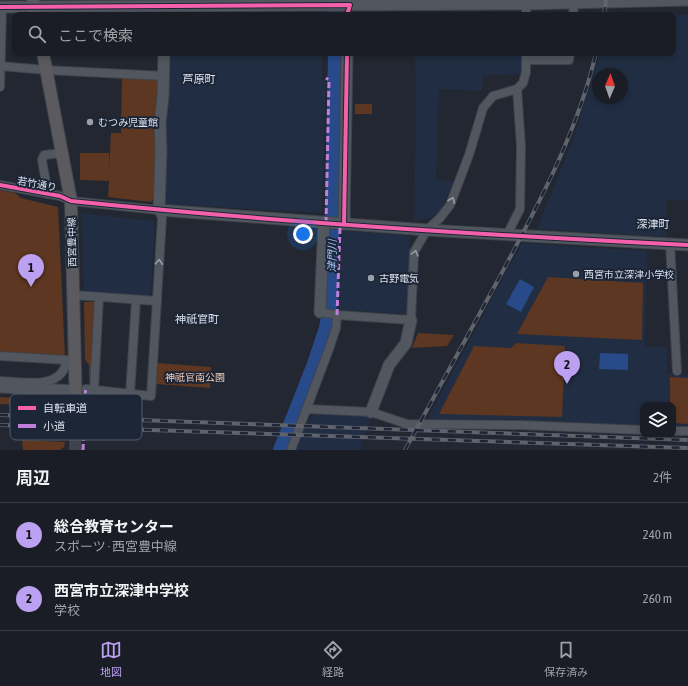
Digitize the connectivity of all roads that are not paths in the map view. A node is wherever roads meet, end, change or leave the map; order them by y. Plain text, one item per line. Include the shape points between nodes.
1 (688, 0) edge
2 (427, 2) edge
3 (574, 3) junction
4 (3, 5) edge
5 (344, 6) edge
6 (526, 6) edge
7 (34, 7) edge
8 (163, 7) edge
9 (573, 12) edge
10 (43, 56) edge
11 (164, 56) edge
12 (346, 56) edge
13 (526, 56) edge
14 (570, 56) edge
15 (0, 66) edge
16 (46, 70) junction
17 (164, 76) junction
18 (0, 87) edge
19 (517, 89) junction
20 (62, 153) junction
21 (0, 185) edge
22 (48, 194) junction
23 (71, 201) junction
24 (159, 210) junction
25 (334, 223) junction
26 (427, 230) junction
27 (507, 235) junction
28 (670, 244) junction
29 (688, 245) edge
30 (73, 296) junction
31 (99, 297) junction
32 (136, 300) junction
33 (157, 301) junction
34 (320, 312) joint
35 (337, 315) junction
36 (411, 320) junction
37 (0, 356) edge
38 (677, 371) dead end
39 (0, 380) edge
40 (0, 387) edge
41 (85, 390) junction
42 (83, 394) edge
43 (130, 394) joint
44 (142, 395) edge
45 (307, 409) junction
46 (371, 412) junction
47 (640, 430) edge
48 (676, 431) edge
49 (688, 431) edge
50 (291, 450) edge

1 - 3 street
2 - 5 street
2 - 6 street
3 - 6 street
3 - 9 street
4 - 7 street
4 - 15 street
5 - 8 street
7 - 8 street
10 - 16 main road, 西宮豊中線
11 - 17 street
12 - 25 street
13 - 14 street via 570,60
13 - 19 street via 523,83
15 - 16 street
15 - 18 street
16 - 17 street
16 - 20 main road, 西宮豊中線
17 - 24 street via 160,123
26 -> 19 street via 450,205 470,155 483,108 493,96
19 - 27 street via 521,146 520,209
20 - 22 street via 44,155 42,160
20 - 23 main road, 西宮豊中線
21 - 22 street, 若竹通り
22 - 23 street, 若竹通り
23 - 24 street, 若竹通り
23 - 30 main road, 西宮豊中線
24 - 25 street
33 -> 24 street via 162,218
25 - 26 street
25 - 34 street
26 - 27 street
36 -> 26 street via 414,252
27 - 28 street
28 - 29 street
28 - 38 street
30 - 31 street
30 - 41 main road, 西宮豊中線
31 - 32 street
31 - 41 street
32 - 33 street
32 - 43 street
33 - 44 street via 151,396
34 - 35 street
35 - 36 street
35 - 45 street via 336,328
36 - 46 street via 406,343 389,365
37 - 39 street via 67,360 63,372 45,382
40 - 41 street
41 - 42 main road, 西宮豊中線
41 - 43 street
45 - 46 street
45 - 50 street
46 - 47 street via 407,424
48 - 49 street

